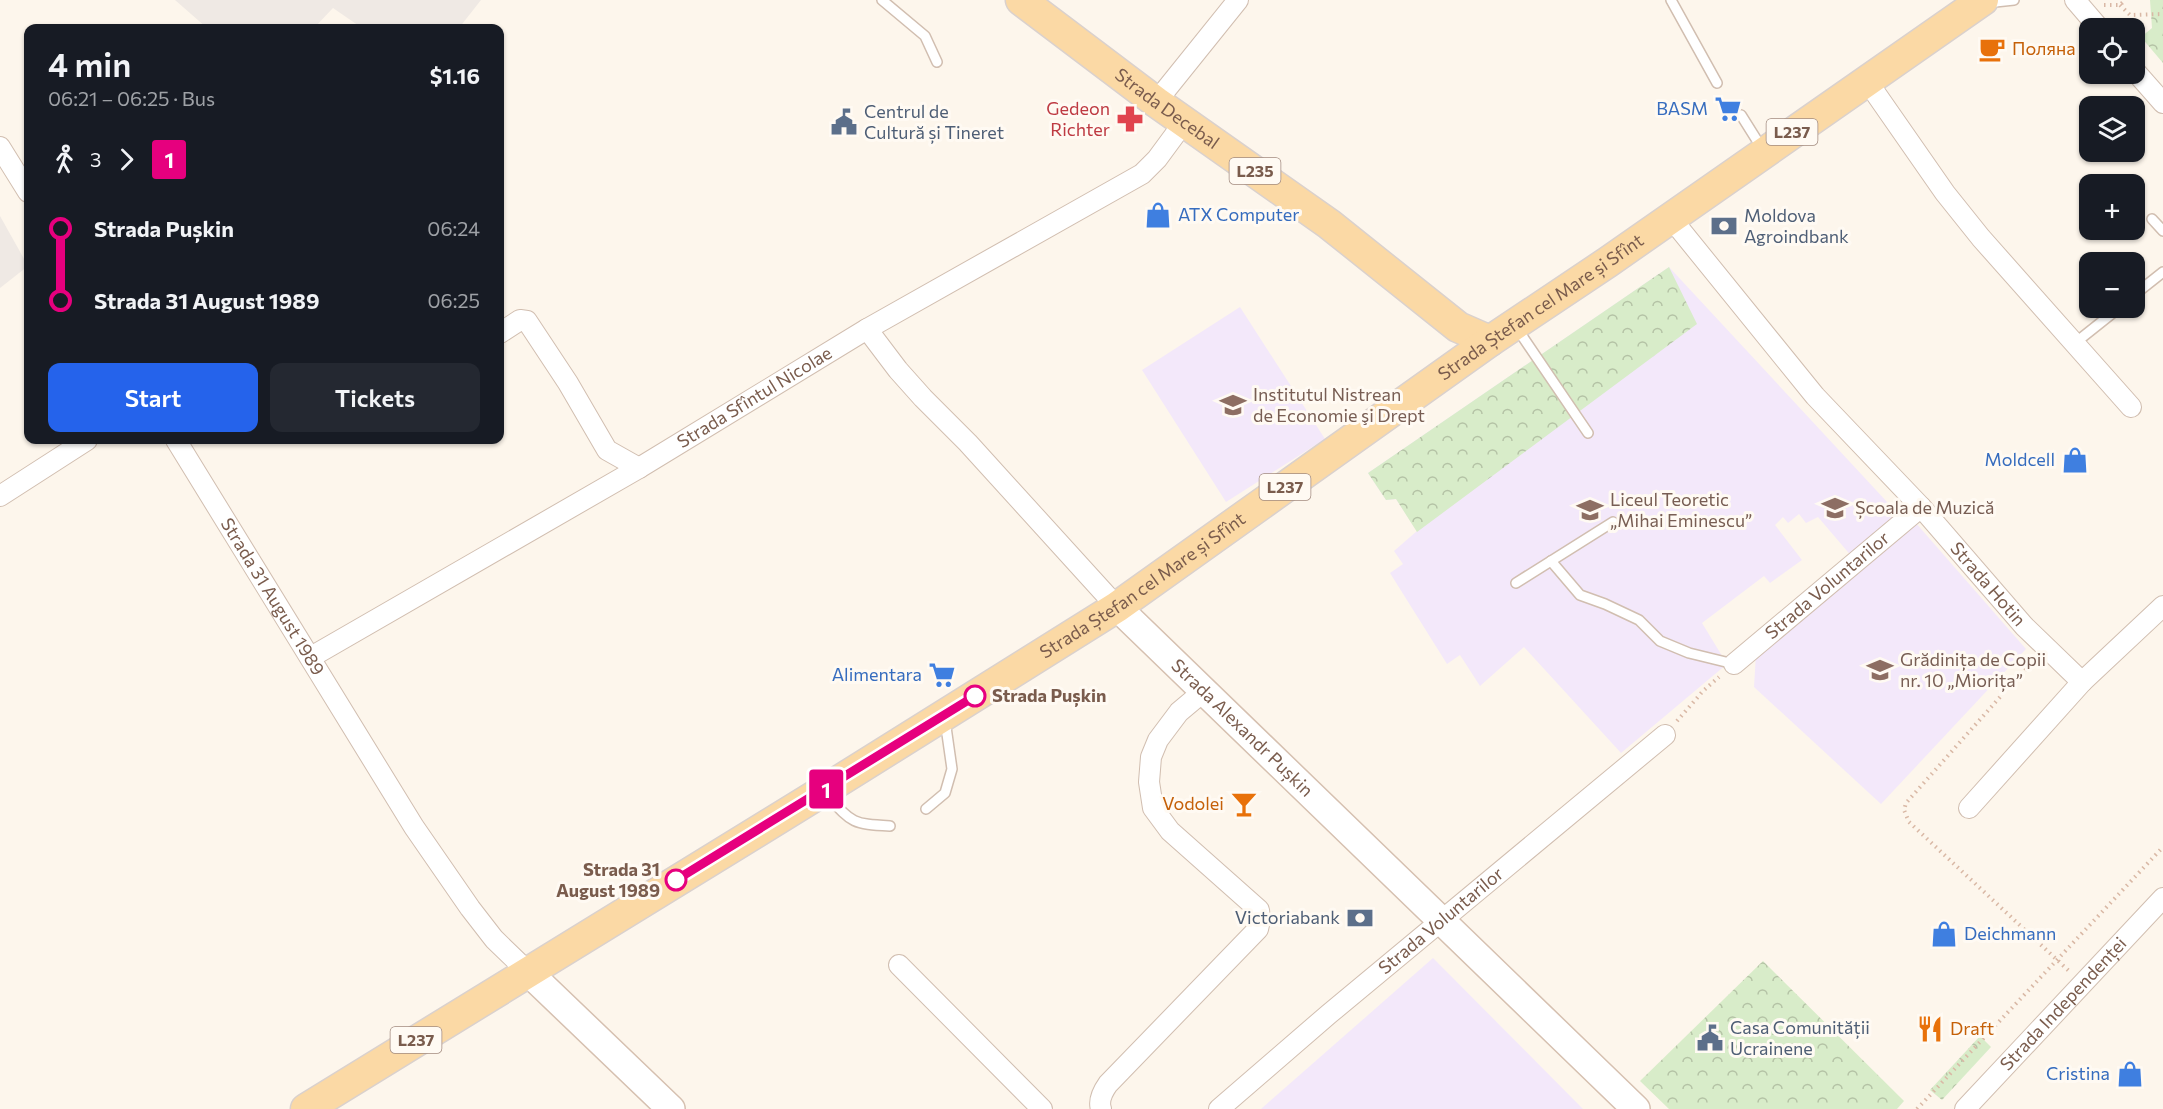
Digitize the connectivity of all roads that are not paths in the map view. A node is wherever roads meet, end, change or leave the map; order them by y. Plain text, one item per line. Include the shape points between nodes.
1 (882, 0) edge
2 (1020, 0) edge
3 (1238, 0) edge
4 (1671, 0) edge
5 (2014, 0) edge
6 (2075, 0) edge
7 (1980, 2) edge
8 (2090, 18) edge
9 (937, 62) dead end
10 (1867, 81) junction
11 (1717, 83) dead end
12 (2145, 83) edge
13 (1156, 102) junction
14 (2163, 103) edge
15 (1741, 115) dead end
16 (1185, 121) junction
17 (0, 147) edge
18 (1764, 152) junction
19 (24, 186) edge
20 (1670, 218) junction
21 (2152, 219) dead end
22 (2163, 231) edge
23 (2163, 273) edge
24 (2145, 287) edge
25 (2106, 318) edge
26 (867, 329) junction
27 (504, 330) edge
28 (1502, 333) junction
29 (2075, 343) junction
30 (2131, 407) dead end
31 (1588, 433) dead end
32 (81, 444) edge
33 (178, 444) edge
34 (639, 468) junction
35 (0, 496) edge
36 (1922, 507) junction
37 (1613, 522) dead end
38 (1551, 561) junction
39 (1516, 583) dead end
40 (2163, 606) edge
41 (1117, 607) junction
42 (311, 657) junction
43 (1734, 664) joint
44 (2082, 682) junction
45 (1204, 691) junction
46 (944, 715) junction
47 (1665, 735) road end
48 (824, 790) junction
49 (1969, 808) dead end
50 (926, 809) dead end
51 (890, 826) dead end
52 (2163, 898) edge
53 (1441, 921) junction
54 (899, 965) dead end
55 (527, 971) junction
56 (306, 1109) edge
57 (671, 1109) edge
58 (1042, 1109) edge
59 (1101, 1109) edge
60 (1219, 1109) edge
61 (1636, 1109) edge
62 (1965, 1109) edge

1 - 9 lane via 925,36
2 - 13 main road, Strada Decebal / L235
3 - 13 street
4 - 11 lane
5 - 7 lane
6 - 8 street
7 - 10 main road, Strada Ștefan cel Mare și Sfînt / L237
10 - 18 main road, Strada Ștefan cel Mare și Sfînt / L237
10 - 29 street via 1945,193
12 - 14 street
13 - 16 main road, Strada Decebal / L235
15 - 18 lane
16 - 26 street, Strada Sfîntul Nicolae via 1142,174
16 - 28 main road, Strada Decebal / L235 via 1329,224 1458,327
17 - 19 street
18 - 20 main road, Strada Ștefan cel Mare și Sfînt / L237
20 - 28 main road, Strada Ștefan cel Mare și Sfînt / L237
20 - 36 street, Strada Hotin via 1815,396
21 - 22 lane
23 - 24 lane
25 - 29 lane
26 - 34 street, Strada Sfîntul Nicolae
26 - 41 street, Strada Alexandr Pușkin via 916,391 1008,485
27 - 34 street via 520,320 527,321 607,450
28 - 31 lane
28 - 41 main road, Strada Ștefan cel Mare și Sfînt / L237
29 - 30 street
32 - 35 street
33 - 42 street, Strada 31 August 1989
34 - 42 street, Strada Sfîntul Nicolae
36 - 43 street, Strada Voluntarilor
36 - 44 street, Strada Hotin via 2024,626
37 - 38 lane
38 - 39 lane
38 - 43 lane via 1580,595 1639,620 1660,641
40 - 44 street
41 - 45 street, Strada Alexandr Pușkin
41 - 46 main road, Strada Ștefan cel Mare și Sfînt / L237
42 - 55 street, Strada 31 August 1989 via 445,874 494,939
44 - 49 street
45 - 53 street, Strada Alexandr Pușkin
45 - 59 street via 1179,712 1158,740 1151,757 1149,782 1154,808 1170,831 1258,910 1258,929 1108,1084 1102,1093
46 - 48 main road, Strada Ștefan cel Mare și Sfînt / L237
46 - 50 lane via 952,769 945,793
47 - 53 street, Strada Voluntarilor
48 - 51 lane via 849,820
48 - 55 main road, Strada Ștefan cel Mare și Sfînt / L237
52 - 62 street, Strada Independenței
53 - 60 street, Strada Voluntarilor
53 - 61 street, Strada Alexandr Pușkin
54 - 58 street
55 - 56 main road, Strada Ștefan cel Mare și Sfînt / L237
55 - 57 street, Strada 31 August 1989

